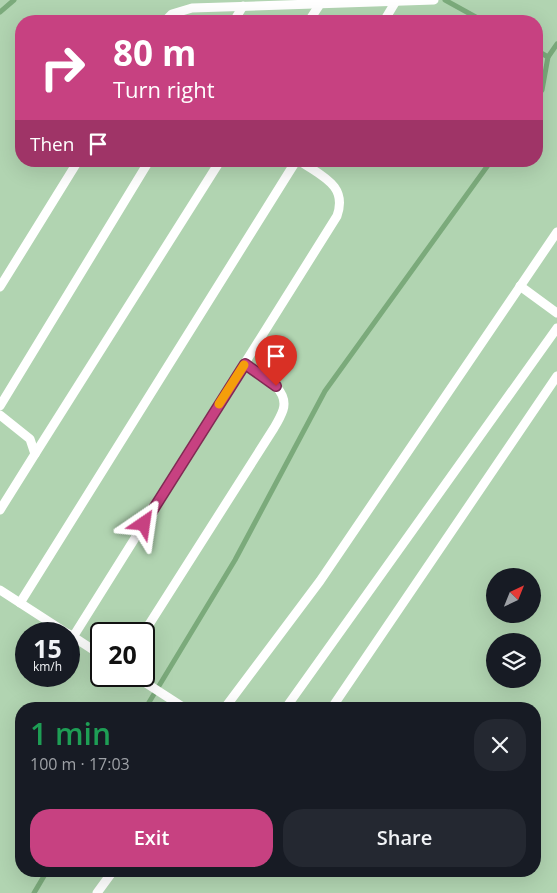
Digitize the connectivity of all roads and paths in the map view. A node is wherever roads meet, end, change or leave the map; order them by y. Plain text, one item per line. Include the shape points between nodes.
1 (434, 0) edge
2 (396, 1) junction
3 (320, 4) junction
4 (243, 6) junction
5 (171, 15) edge
6 (238, 15) edge
7 (313, 15) edge
8 (388, 15) edge
9 (74, 167) edge
10 (145, 167) edge
11 (216, 167) edge
12 (294, 167) edge
13 (307, 167) edge
14 (557, 232) edge
15 (520, 286) junction
16 (0, 287) edge
17 (557, 313) edge
18 (557, 328) edge
19 (245, 364) junction
20 (557, 376) edge
21 (0, 406) edge
22 (0, 415) edge
23 (35, 454) junction
24 (0, 510) edge
25 (0, 590) edge
26 (20, 603) junction
27 (50, 622) edge
28 (78, 622) edge
29 (151, 622) edge
30 (152, 687) edge
31 (175, 702) edge
32 (229, 702) edge
33 (290, 702) edge
34 (336, 702) edge
35 (109, 877) edge
36 (97, 893) edge

1 - 2 lane
2 - 3 lane
2 - 8 lane
3 - 4 lane
3 - 7 lane
4 - 5 lane via 192,8
4 - 6 lane
9 - 16 lane
10 - 21 lane
11 - 23 lane
12 - 26 lane
13 - 19 lane via 334,186 341,198 341,207
14 - 15 lane
15 - 17 lane
15 - 32 lane via 320,581
18 - 33 lane
19 - 28 lane
19 - 29 lane via 276,386 283,396 284,408
20 - 34 lane
22 - 23 lane via 30,439
23 - 24 lane
25 - 26 lane
26 - 27 lane
30 - 31 lane
35 - 36 lane

